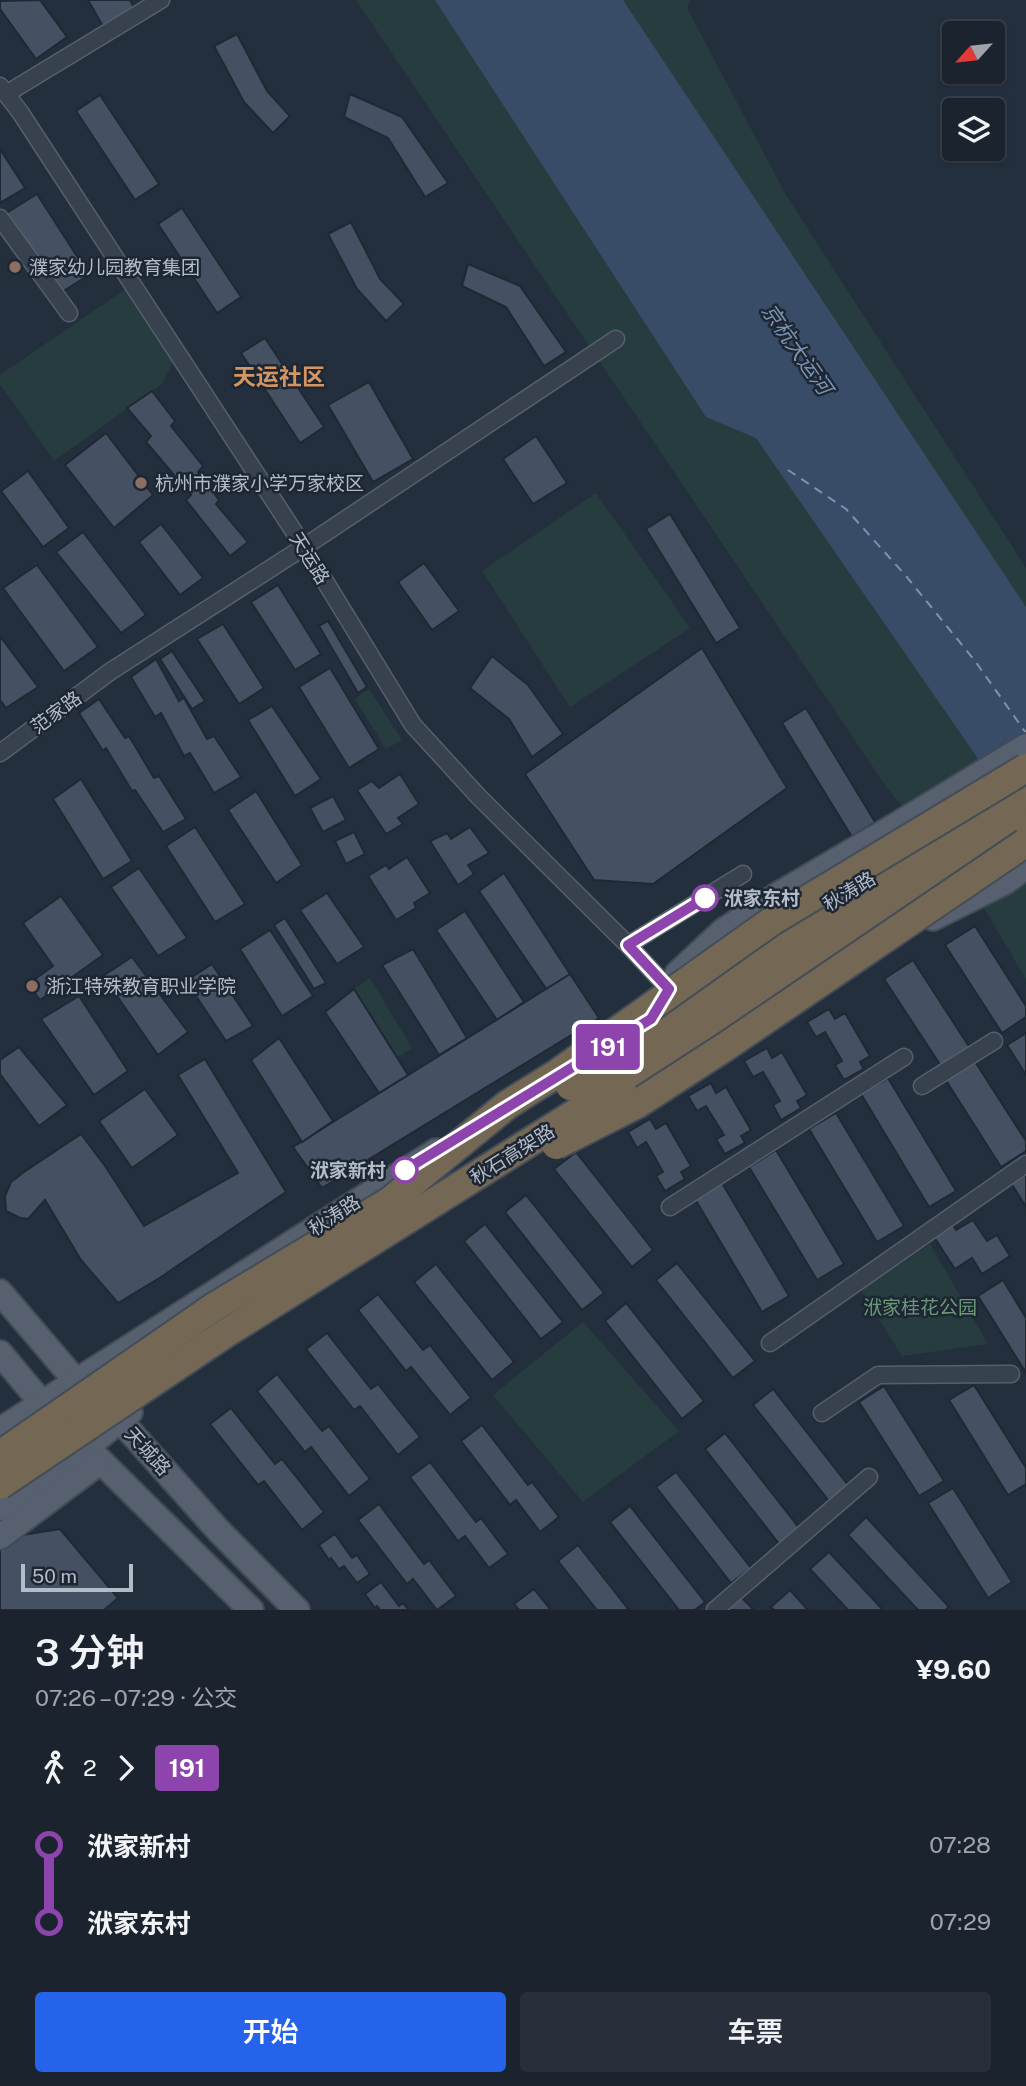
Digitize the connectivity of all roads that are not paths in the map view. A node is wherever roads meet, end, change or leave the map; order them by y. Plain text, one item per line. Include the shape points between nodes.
1 (161, 0) edge
2 (3, 90) edge
3 (0, 218) edge
4 (69, 313) dead end
5 (616, 339) dead end
6 (304, 547) junction
7 (1026, 746) edge
8 (0, 753) edge
9 (1026, 768) edge
10 (1026, 782) edge
11 (1026, 795) edge
12 (1026, 824) edge
13 (1026, 843) edge
14 (1026, 867) edge
15 (743, 874) dead end
16 (970, 888) junction
17 (628, 945) junction
18 (669, 989) junction
19 (651, 1019) junction
20 (994, 1041) dead end
21 (904, 1057) dead end
22 (922, 1086) dead end
23 (1026, 1164) edge
24 (670, 1207) dead end
25 (391, 1216) junction
26 (0, 1292) edge
27 (770, 1343) dead end
28 (0, 1353) edge
29 (1011, 1374) dead end
30 (75, 1380) junction
31 (41, 1402) junction
32 (822, 1413) dead end
33 (119, 1419) junction
34 (0, 1430) edge
35 (0, 1455) edge
36 (93, 1455) junction
37 (869, 1477) dead end
38 (0, 1485) edge
39 (0, 1508) edge
40 (0, 1537) edge
41 (251, 1610) edge
42 (297, 1610) edge
43 (715, 1610) edge

1 - 2 street
2 - 6 street, 天运路
3 - 4 street
5 - 6 street, 范家路
6 - 8 street, 范家路 via 111,671
6 - 17 street, 天运路 via 414,725 478,796
7 - 18 main road via 723,931 678,973
9 - 25 highway, bridge via 772,921 507,1105
10 - 19 main road, 秋涛路 via 786,928
11 - 25 highway, 秋石高架路, bridge via 874,890
12 - 25 highway, 秋石高架路, bridge
13 - 16 main road, bridge
13 - 25 highway, bridge via 637,1104
14 - 16 main road via 1004,882
15 - 17 street
16 - 33 main road via 831,961 704,1047
17 - 18 street, 天运路
18 - 19 main road
19 - 30 main road, 秋涛路
20 - 22 street
21 - 24 street
23 - 27 street
25 - 35 highway, 秋石高架路, bridge via 214,1307
25 - 38 highway, 秋石高架路, bridge
26 - 30 main road, 天城路
28 - 31 main road, 天城路
29 - 32 street via 878,1375
30 - 31 main road, 秋涛路
30 - 33 main road, 天城路
31 - 34 main road, 秋涛路
31 - 36 main road, 天城路
33 - 36 main road
33 - 42 main road, 天城路
36 - 39 main road
36 - 40 main road
36 - 41 main road, 天城路
37 - 43 street

